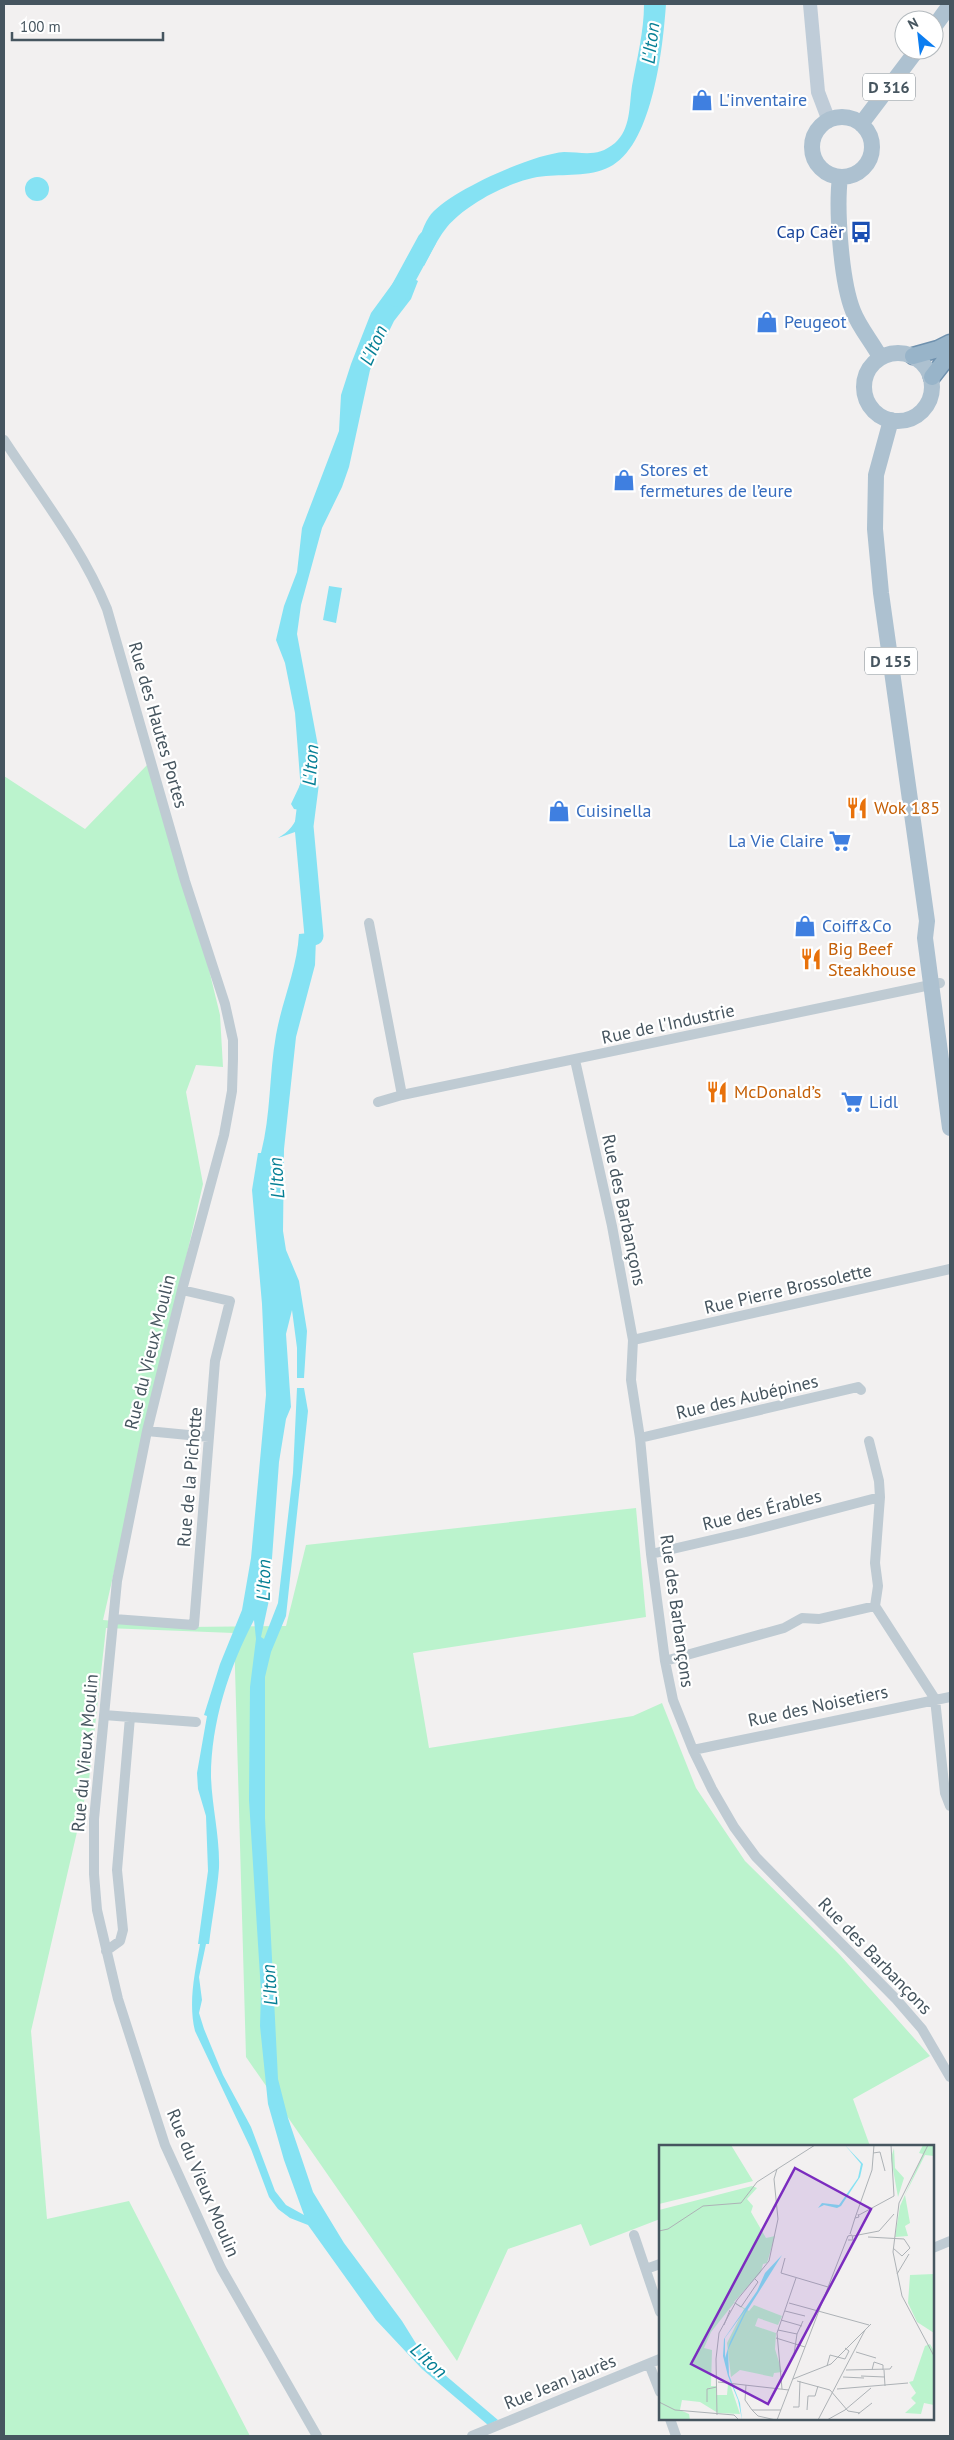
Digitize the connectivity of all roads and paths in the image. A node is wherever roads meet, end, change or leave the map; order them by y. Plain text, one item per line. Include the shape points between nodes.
1 (810, 4) edge
2 (909, 60) edge
3 (829, 121) junction
4 (861, 124) junction
5 (840, 177) junction
6 (950, 343) edge
7 (950, 354) edge
8 (912, 356) junction
9 (880, 357) junction
10 (932, 377) junction
11 (891, 420) junction
12 (4, 440) edge
13 (369, 923) dead end
14 (936, 984) junction
15 (233, 1040) joint
16 (950, 1050) edge
17 (575, 1060) junction
18 (402, 1095) junction
19 (378, 1102) dead end
20 (950, 1128) edge
21 (950, 1269) edge
22 (182, 1290) junction
23 (633, 1340) junction
24 (861, 1390) dead end
25 (147, 1432) junction
26 (209, 1437) junction
27 (640, 1438) junction
28 (869, 1441) dead end
29 (880, 1498) junction
30 (651, 1554) junction
31 (876, 1606) junction
32 (114, 1619) junction
33 (665, 1661) junction
34 (950, 1697) edge
35 (935, 1699) junction
36 (104, 1715) junction
37 (130, 1717) junction
38 (196, 1722) dead end
39 (692, 1750) junction
40 (950, 1806) edge
41 (950, 1811) edge
42 (950, 1815) edge
43 (106, 1951) junction
44 (950, 2077) edge
45 (634, 2235) dead end
46 (950, 2241) edge
47 (934, 2248) edge
48 (659, 2264) edge
49 (646, 2269) junction
50 (659, 2309) edge
51 (659, 2359) edge
52 (649, 2364) junction
53 (659, 2389) edge
54 (670, 2420) edge
55 (317, 2436) edge
56 (472, 2436) edge
57 (676, 2436) edge

1 - 3 main road via 818,92
2 - 4 main road, D 316
3 - 4 main road via 846,118
3 - 5 main road via 816,134 813,153 822,169
4 - 5 main road via 872,146 869,161 856,173
5 - 9 main road via 837,204 847,288 853,311
6 - 8 highway
7 - 10 highway
8 - 9 main road via 896,353
8 - 10 main road via 925,366
9 - 11 main road via 867,372 864,391 873,410
10 - 11 main road via 931,396 919,414 901,421
11 - 14 main road, D 155 via 876,475 875,529 927,921 925,938
12 - 15 street, Rue des Hautes Portes via 78,551 108,609
13 - 18 street
14 - 16 main road, D 155
14 - 17 street, Rue de l'Industrie
14 - 20 main road, D 155
15 - 22 street, Rue du Vieux Moulin via 232,1091 224,1135
17 - 18 street, Rue de l'Industrie
17 - 23 street, Rue des Barbançons via 612,1226
18 - 19 street, Rue de l'Industrie
21 - 23 street, Rue Pierre Brossolette
22 - 25 street, Rue du Vieux Moulin
22 - 26 street, Rue de la Pichotte via 230,1302 215,1361
23 - 27 street, Rue des Barbançons via 631,1380
24 - 27 street, Rue des Aubépines via 858,1387
25 - 26 street
25 - 32 street, Rue du Vieux Moulin via 118,1581
26 - 32 street, Rue de la Pichotte via 194,1625
27 - 30 street, Rue des Barbançons
28 - 29 street
29 - 30 street, Rue des Érables
29 - 31 street via 875,1563
30 - 33 street, Rue des Barbançons
31 - 33 street via 819,1619 802,1618 784,1628
31 - 35 street
32 - 36 street, Rue du Vieux Moulin
33 - 39 street, Rue des Barbançons via 673,1700
34 - 35 street, Rue des Noisetiers
35 - 39 street, Rue des Noisetiers
35 - 40 street via 945,1793
36 - 37 street
36 - 43 street, Rue du Vieux Moulin via 94,1818 94,1874
37 - 38 street
37 - 43 street via 117,1870 123,1930 120,1941
39 - 44 street, Rue des Barbançons via 734,1827 756,1857 922,2028
41 - 42 street
43 - 55 street, Rue du Vieux Moulin via 165,2145 187,2196 221,2268
45 - 49 street
46 - 47 street
48 - 49 street
49 - 50 street
51 - 52 street, Rue Jean Jaurès
52 - 53 street
52 - 56 street, Rue Jean Jaurès
54 - 57 street

